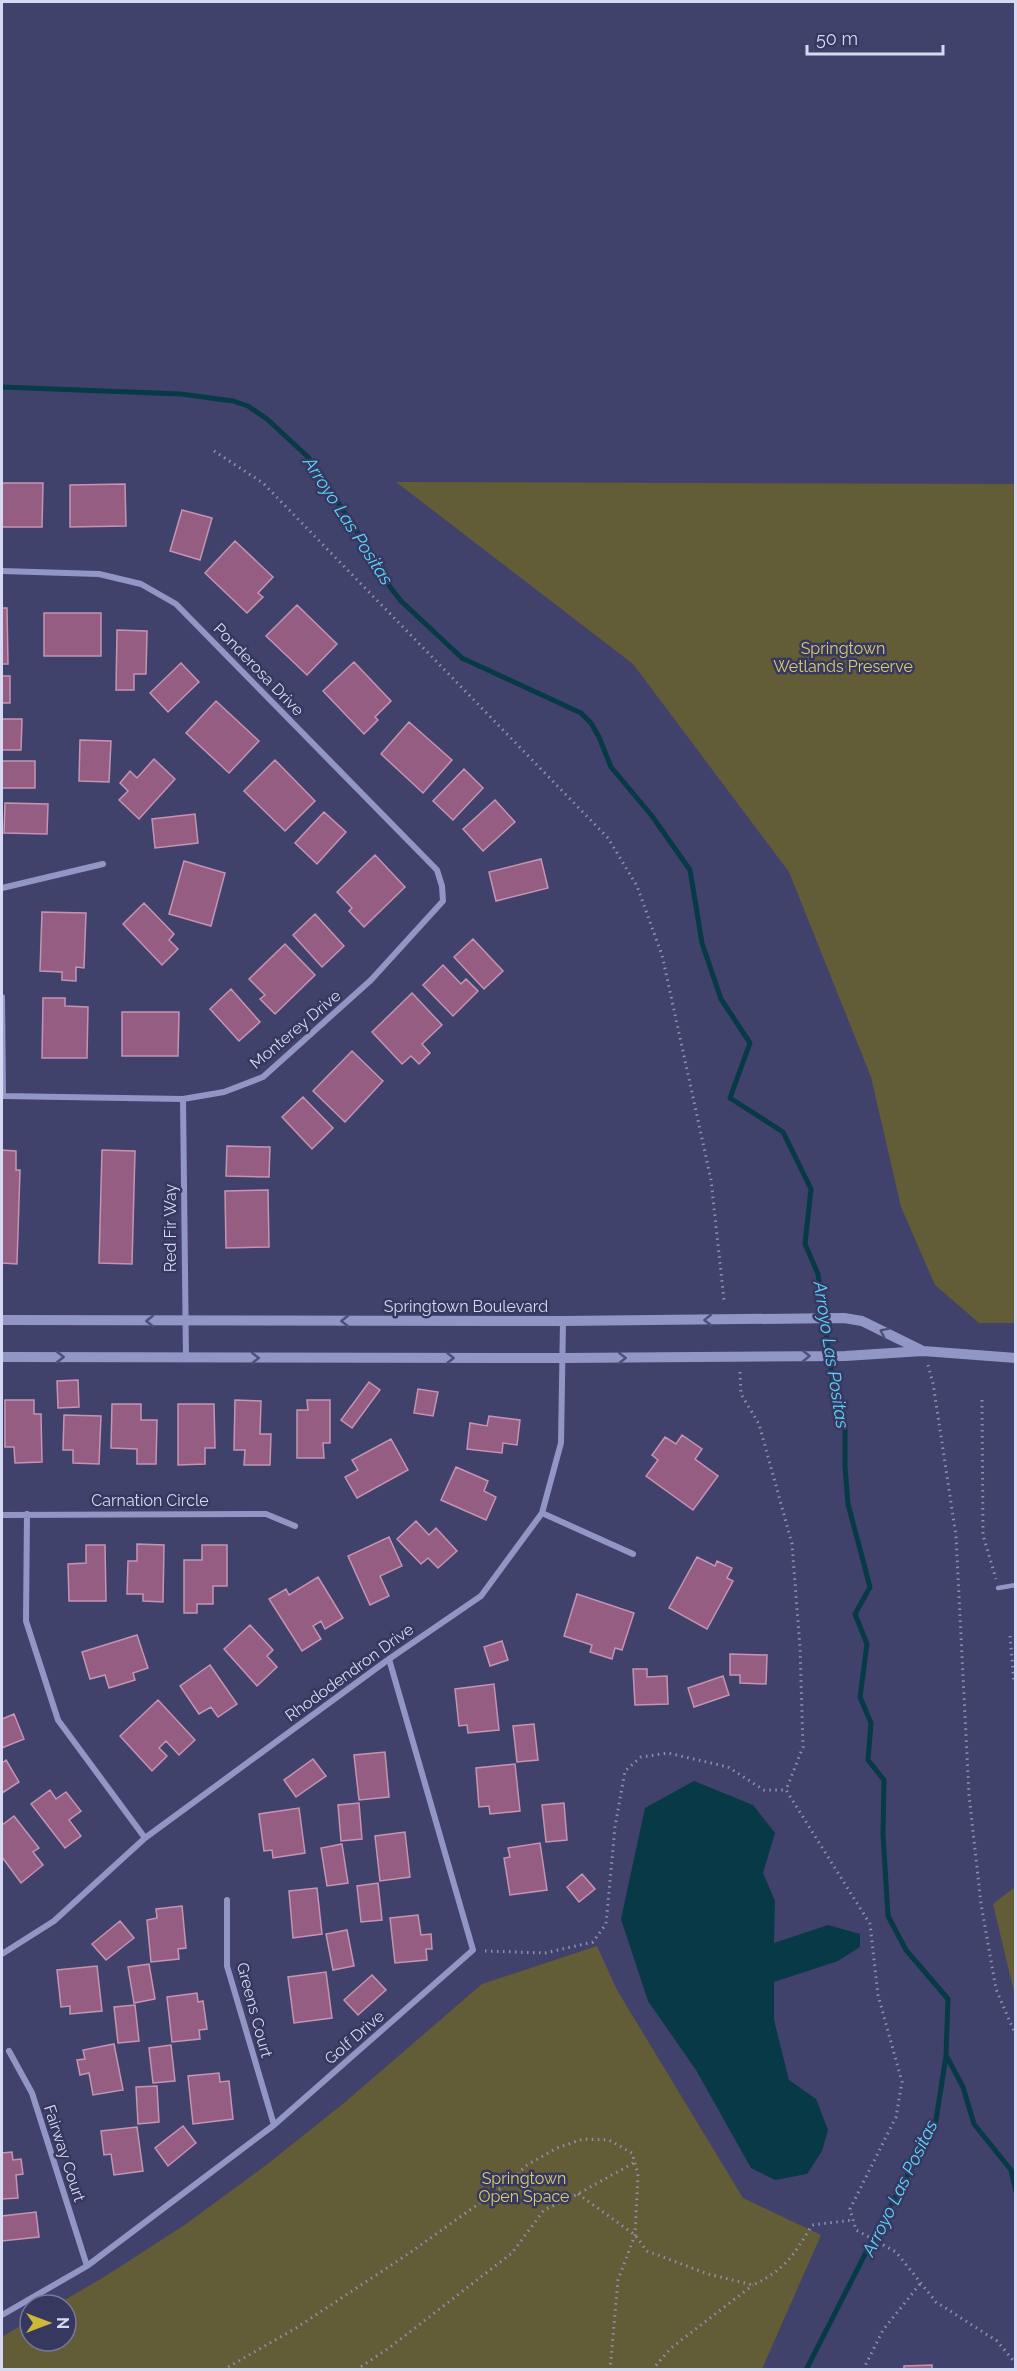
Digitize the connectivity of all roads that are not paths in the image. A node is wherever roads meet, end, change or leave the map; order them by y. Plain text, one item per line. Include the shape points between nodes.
1 (2, 571) edge
2 (103, 864) dead end
3 (442, 886) joint
4 (2, 888) edge
5 (2, 997) edge
6 (2, 1096) edge
7 (183, 1099) junction
8 (2, 1320) edge
9 (186, 1321) junction
10 (563, 1321) junction
11 (923, 1351) junction
12 (2, 1357) edge
13 (186, 1358) junction
14 (563, 1358) junction
15 (1016, 1358) edge
16 (542, 1513) junction
17 (27, 1514) junction
18 (2, 1515) edge
19 (295, 1526) dead end
20 (633, 1554) dead end
21 (1016, 1585) edge
22 (998, 1588) road end
23 (389, 1659) junction
24 (145, 1838) junction
25 (227, 1900) dead end
26 (2, 1954) edge
27 (9, 2051) dead end
28 (274, 2125) junction
29 (87, 2266) junction
30 (2, 2315) edge

1 - 3 street, Ponderosa Drive via 99,574 141,584 176,604 437,870
2 - 4 street
3 - 7 street, Monterey Drive via 443,901 433,915 371,980 262,1077 224,1092
5 - 6 street
6 - 7 street, Monterey Drive
7 - 9 street, Red Fir Way
9 -> 8 street, Springtown Boulevard
10 -> 9 street, Springtown Boulevard
9 - 13 street, Red Fir Way
11 -> 10 street, Springtown Boulevard via 862,1321 844,1318
10 - 14 street, Rhododendron Drive
14 -> 11 street, Springtown Boulevard via 845,1356
11 - 15 street, Springtown Boulevard
12 -> 13 street, Springtown Boulevard
13 -> 14 street, Springtown Boulevard
14 - 16 street, Rhododendron Drive via 561,1443
16 - 20 street
16 - 23 street, Rhododendron Drive via 481,1596
17 - 18 street, Carnation Circle
17 - 19 street, Carnation Circle via 266,1514
17 - 24 street via 26,1621 58,1720
21 - 22 lane
23 - 24 street, Rhododendron Drive
23 - 28 street, Golf Drive via 473,1950
24 - 26 street, Rhododendron Drive via 54,1921
25 - 28 street, Greens Court via 227,1966
27 - 29 street, Fairway Court via 32,2093
28 - 29 street, Golf Drive
29 - 30 street, Golf Drive

